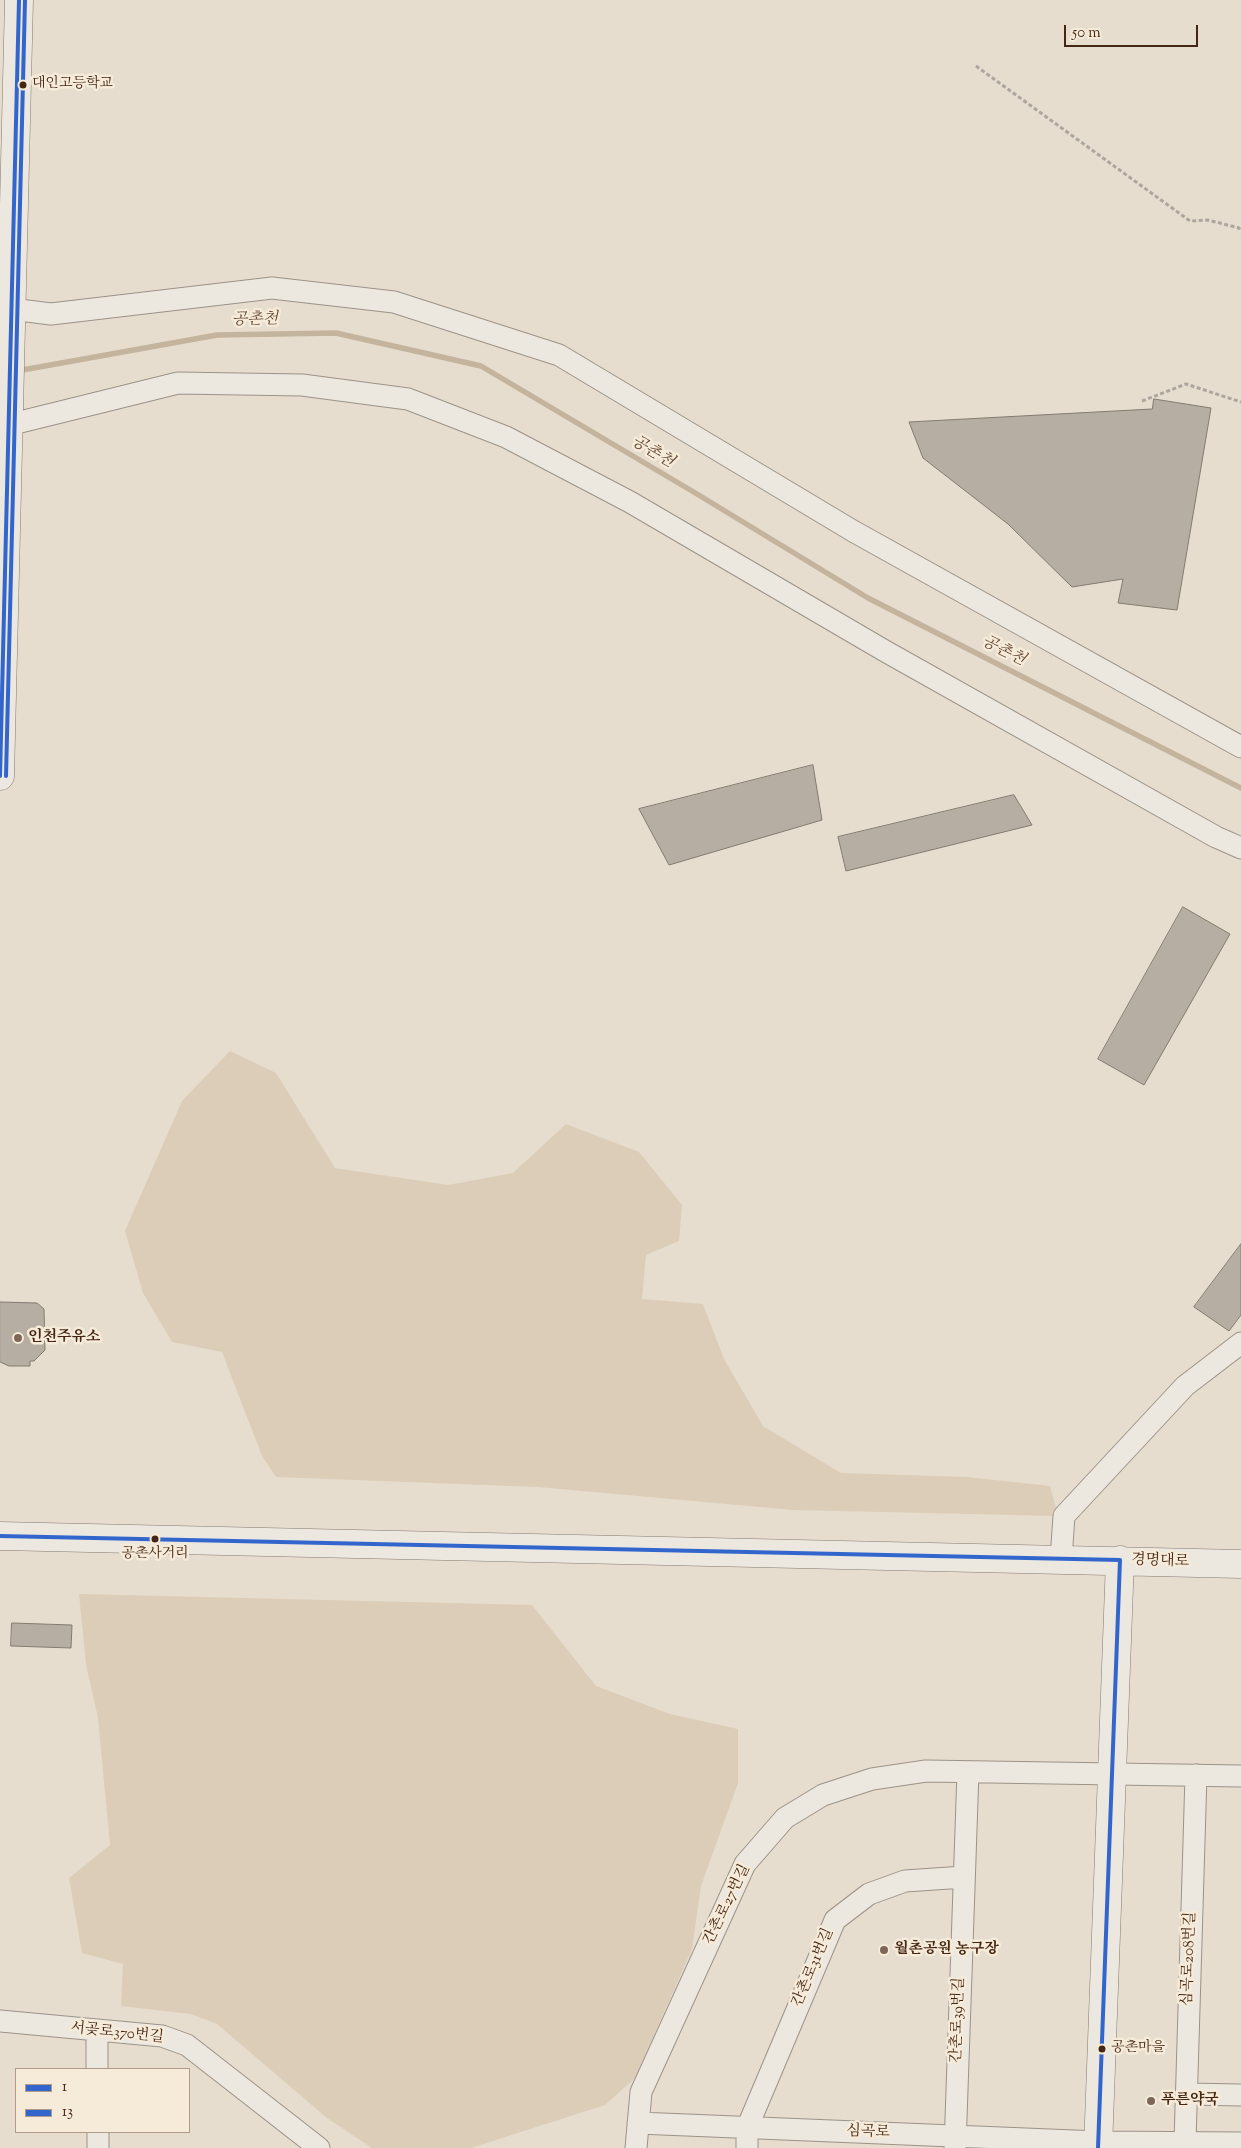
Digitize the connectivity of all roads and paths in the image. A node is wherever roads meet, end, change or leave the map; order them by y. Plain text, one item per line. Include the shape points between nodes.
1 (0, 0) edge
2 (19, 0) edge
3 (0, 14) edge
4 (976, 66) dead end
5 (7, 170) edge
6 (1241, 232) edge
7 (11, 320) junction
8 (1142, 401) dead end
9 (1241, 402) edge
10 (8, 421) junction
11 (1241, 747) edge
12 (0, 776) edge
13 (1241, 848) edge
14 (1241, 1343) edge
15 (0, 1536) edge
16 (1061, 1559) junction
17 (1120, 1560) junction
18 (1241, 1564) edge
19 (968, 1772) junction
20 (1113, 1776) junction
21 (1196, 1776) junction
22 (1241, 1776) edge
23 (964, 1876) junction
24 (0, 2021) edge
25 (97, 2031) junction
26 (97, 2068) edge
27 (1186, 2094) junction
28 (1241, 2095) edge
29 (638, 2124) junction
30 (98, 2133) edge
31 (747, 2138) edge
32 (849, 2140) edge
33 (955, 2142) edge
34 (1185, 2142) junction
35 (1241, 2143) edge
36 (1098, 2145) edge
37 (98, 2148) edge
38 (319, 2148) edge
39 (636, 2148) edge

1 - 3 street
2 - 5 street
4 - 6 path via 1190,221 1208,220 1239,228
5 - 7 street
7 - 10 street
7 - 11 street via 272,288 394,302 559,355 854,531
8 - 9 path via 1186,384
10 - 12 street
10 - 13 street via 178,383 302,385 408,399 506,437 630,502 894,656
14 - 16 street via 1185,1386 1064,1516
15 - 16 street, 경명대로
16 - 17 street, 경명대로
17 - 18 street, 경명대로
17 - 20 street
19 - 20 street, 간촌로27번길
19 - 23 street, 간촌로39번길
19 - 29 street, 간촌로27번길 via 926,1771 872,1779 823,1794 785,1818 745,1864 641,2092
20 - 21 street
20 - 36 street
21 - 22 street
21 - 27 street, 심곡로208번길
23 - 31 street, 간촌로31번길 via 905,1881 869,1894 835,1920
23 - 33 street, 간촌로39번길
24 - 25 street, 서곶로370번길
25 - 26 street
25 - 38 street, 서곶로370번길 via 162,2036 186,2045
27 - 28 street
27 - 34 street, 심곡로208번길
29 - 31 street, 심곡로
29 - 39 street, 간촌로27번길
30 - 37 street
31 - 32 street, 심곡로
32 - 33 street, 심곡로
33 - 36 street, 심곡로
34 - 35 street, 심곡로
34 - 36 street, 심곡로

